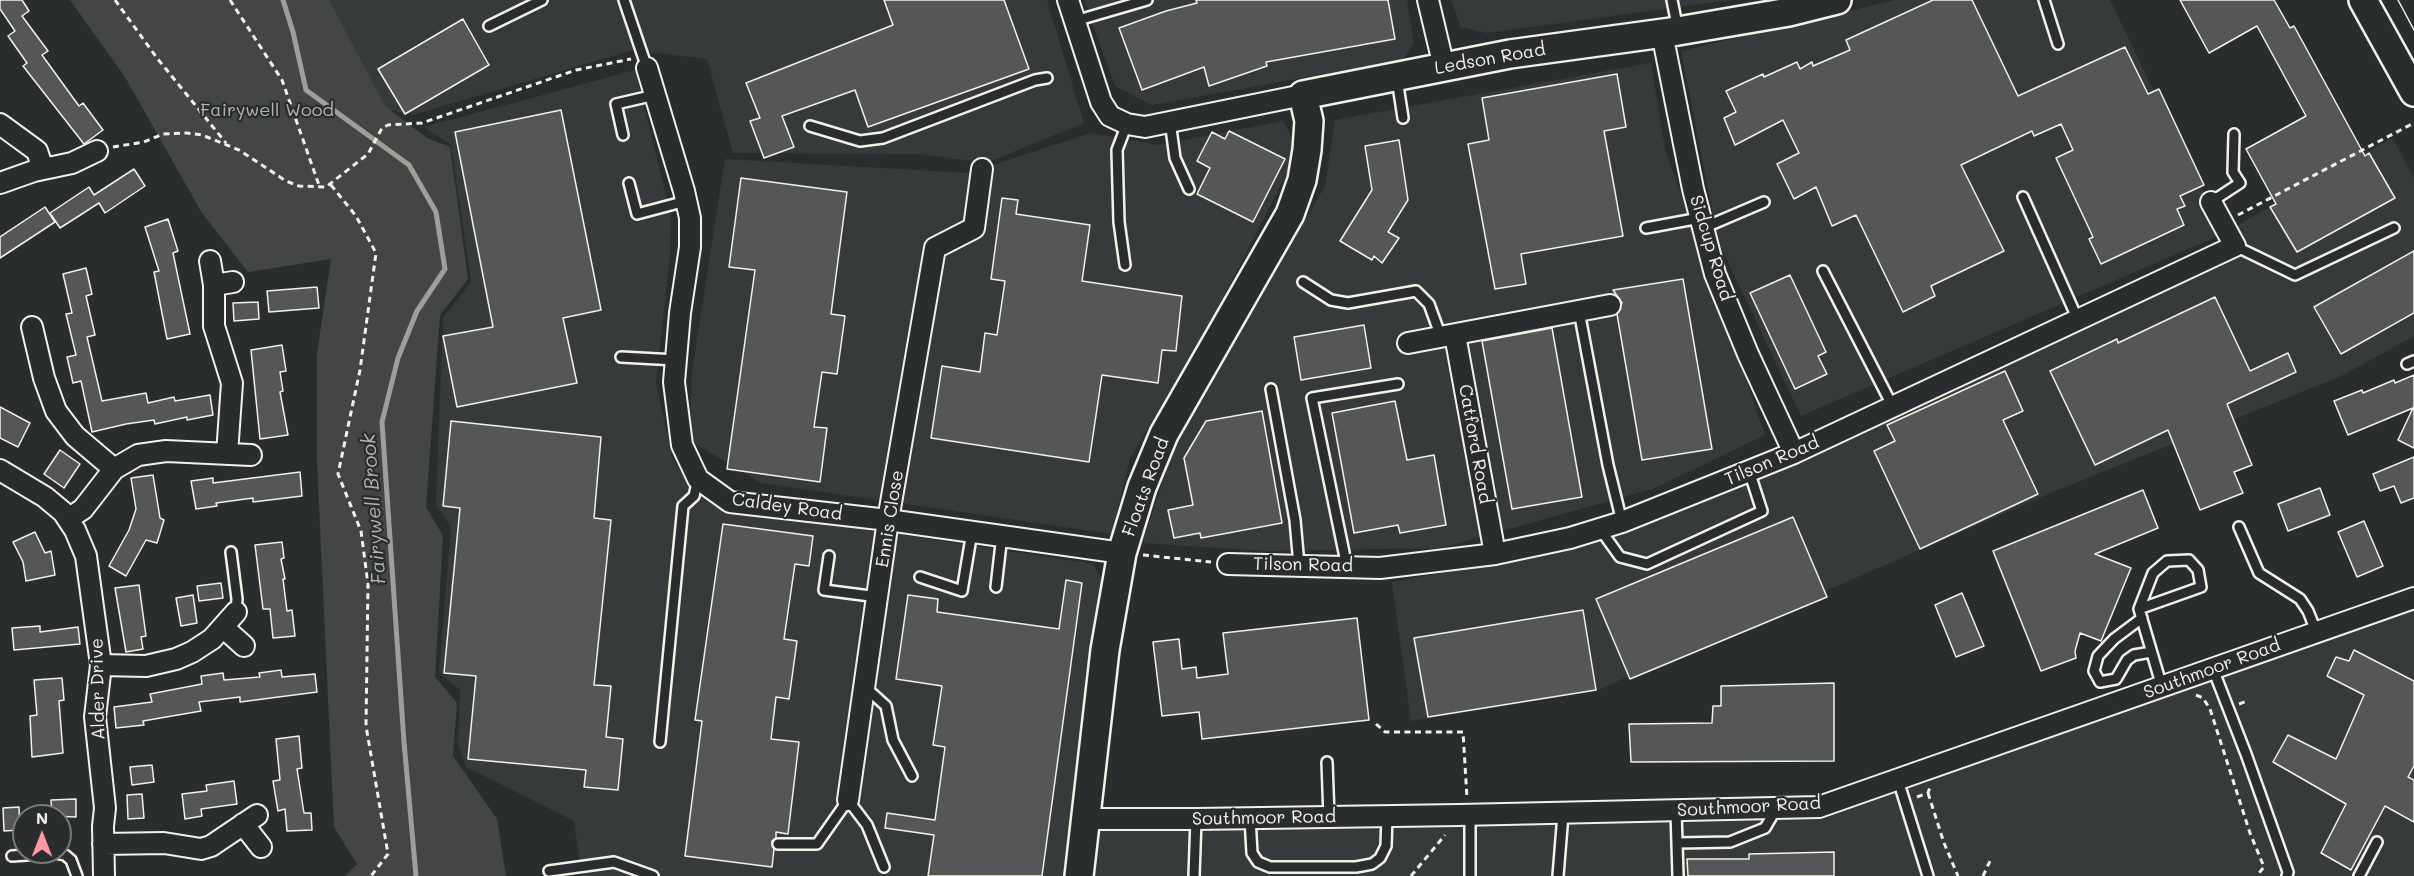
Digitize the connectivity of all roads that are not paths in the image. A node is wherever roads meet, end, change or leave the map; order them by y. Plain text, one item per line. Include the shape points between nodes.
1 (542, 0) edge
2 (624, 0) edge
3 (1068, 0) edge
4 (1147, 0) edge
5 (1428, 0) edge
6 (1672, 0) edge
7 (1837, 0) edge
8 (2044, 0) edge
9 (2364, 0) edge
10 (1786, 6) edge
11 (1075, 21) junction
12 (489, 26) dead end
13 (1670, 32) junction
14 (2058, 44) dead end
15 (1444, 67) junction
16 (647, 68) joint
17 (1397, 77) junction
18 (1047, 78) dead end
19 (2414, 92) edge
20 (655, 95) junction
21 (1303, 95) junction
22 (1403, 118) dead end
23 (1170, 121) junction
24 (0, 124) edge
25 (1136, 125) junction
26 (810, 126) dead end
27 (2234, 134) dead end
28 (623, 135) dead end
29 (97, 151) road end
30 (43, 169) junction
31 (982, 170) dead end
32 (0, 183) edge
33 (630, 183) dead end
34 (1189, 189) dead end
35 (2023, 197) dead end
36 (686, 201) junction
37 (2211, 201) joint
38 (1764, 202) dead end
39 (1702, 223) junction
40 (1646, 228) dead end
41 (2394, 228) dead end
42 (2235, 246) junction
43 (210, 261) dead end
44 (1125, 265) dead end
45 (1823, 271) dead end
46 (1303, 282) dead end
47 (1610, 305) dead end
48 (1579, 311) junction
49 (2078, 320) junction
50 (32, 327) dead end
51 (1448, 336) junction
52 (1408, 343) dead end
53 (621, 357) dead end
54 (676, 360) junction
55 (1398, 384) dead end
56 (1271, 389) dead end
57 (1893, 407) junction
58 (1794, 453) junction
59 (226, 454) junction
60 (251, 455) dead end
61 (114, 469) junction
62 (0, 470) edge
63 (1749, 471) junction
64 (698, 479) junction
65 (68, 519) junction
66 (888, 520) junction
67 (1622, 522) junction
68 (2238, 527) dead end
69 (1600, 529) junction
70 (972, 532) junction
71 (1002, 536) junction
72 (231, 552) dead end
73 (1122, 553) junction
74 (1495, 554) junction
75 (829, 556) dead end
76 (1228, 564) road end
77 (1299, 565) junction
78 (1347, 567) junction
79 (920, 577) dead end
80 (996, 587) dead end
81 (878, 597) junction
82 (2414, 598) edge
83 (236, 612) joint
84 (2140, 614) junction
85 (224, 628) junction
86 (2316, 631) junction
87 (243, 646) dead end
88 (2151, 652) junction
89 (101, 665) junction
90 (2213, 669) junction
91 (865, 687) junction
92 (2162, 687) junction
93 (660, 742) dead end
94 (1327, 762) dead end
95 (912, 776) dead end
96 (1898, 780) junction
97 (848, 800) junction
98 (1776, 809) junction
99 (1676, 812) junction
100 (1563, 814) junction
101 (1465, 815) junction
102 (1387, 816) junction
103 (1329, 817) junction
104 (1250, 818) junction
105 (1086, 819) junction
106 (1196, 819) junction
107 (2377, 842) dead end
108 (1678, 843) junction
109 (103, 844) junction
110 (778, 844) dead end
111 (261, 847) dead end
112 (884, 867) dead end
113 (549, 871) dead end
114 (104, 876) edge
115 (653, 876) edge
116 (1079, 876) edge
117 (1194, 876) edge
118 (1470, 876) edge
119 (1557, 876) edge
120 (1678, 876) edge
121 (1928, 876) edge
122 (2287, 876) edge
123 (2359, 876) edge

1 - 12 lane
2 - 16 lane
3 - 11 street
4 - 11 lane
5 - 15 street
6 - 13 lane
7 - 10 street, Ledson Road
8 - 14 lane
9 - 19 street
10 - 13 street, Ledson Road
11 - 25 street via 1101,102 1110,116
13 - 15 street, Ledson Road
13 - 39 street, Sidcup Road
15 - 17 street, Ledson Road
16 - 20 street, Caldey Road
17 - 21 street, Ledson Road
17 - 22 lane
18 - 26 lane via 883,138 860,141
20 - 28 lane via 616,104
20 - 36 street, Caldey Road
21 - 23 street, Ledson Road
21 - 73 street, Floats Road via 1309,121 1307,150 1290,214 1164,434 1142,487
23 - 25 street, Ledson Road
23 - 34 lane via 1175,158
24 - 30 street via 37,151
25 - 44 lane via 1117,150 1119,222
27 - 37 lane via 2233,172 2240,183
29 - 30 street
30 - 32 street
31 - 66 street, Ennis Close via 974,228 936,248
33 - 36 lane via 637,214
35 - 49 lane
36 - 54 street, Caldey Road via 690,248
37 - 42 street
38 - 39 lane
39 - 40 lane
39 - 58 street, Sidcup Road via 1715,274
41 - 42 lane via 2295,275
42 - 49 street, Tilson Road
43 - 59 street via 223,284 214,326 232,382
45 - 57 lane
46 - 51 lane via 1331,300 1348,303 1416,291 1429,304
47 - 48 street
48 - 51 street
48 - 67 lane
49 - 57 street, Tilson Road
50 - 61 street via 31,364 62,422
51 - 52 street
51 - 74 street, Catford Road
53 - 54 lane
54 - 64 street, Caldey Road via 675,392 682,445
55 - 78 lane via 1311,398
56 - 77 lane via 1295,520
57 - 58 street, Tilson Road
58 - 63 street, Tilson Road
59 - 60 street
59 - 61 street via 159,451 130,458
61 - 65 street via 83,509
62 - 65 street, Alder Drive via 45,497
63 - 67 street, Tilson Road
63 - 69 lane via 1762,511 1647,564 1620,557
64 - 66 street, Caldey Road via 730,502
64 - 93 lane via 694,496 683,506
65 - 89 street, Alder Drive via 86,556
66 - 70 street, Caldey Road
66 - 81 street, Ennis Close
67 - 69 street, Tilson Road
68 - 86 lane via 2259,573 2300,599
69 - 74 street, Tilson Road
70 - 71 street, Caldey Road
70 - 79 lane via 962,591
71 - 73 street, Caldey Road
71 - 80 lane
72 - 83 lane
73 - 105 street, Floats Road via 1105,650
74 - 78 street, Tilson Road
75 - 81 lane via 824,590
76 - 77 street, Tilson Road
77 - 78 street, Tilson Road
81 - 91 street, Ennis Close
82 - 86 street, Southmoor Road
83 - 85 street
84 - 84 lane via 2153,573 2167,561 2189,560 2198,570 2201,587
84 - 88 lane
84 - 88 lane via 2098,656 2094,671 2100,682 2116,679 2127,660
85 - 87 street
85 - 89 street via 192,652 168,662
86 - 90 street, Southmoor Road
88 - 92 lane
89 - 109 street, Alder Drive via 95,717 105,808
90 - 92 street, Southmoor Road
90 - 122 lane
91 - 95 lane via 886,706 893,740
91 - 97 street, Ennis Close
92 - 96 street, Southmoor Road
94 - 103 lane
96 - 98 street, Southmoor Road via 1819,807
96 - 121 lane
97 - 110 lane, Ennis Close via 817,844
97 - 112 lane via 867,825
98 - 99 street, Southmoor Road
98 - 108 lane via 1765,828 1730,842
99 - 100 street, Southmoor Road
99 - 108 lane
100 - 101 street, Southmoor Road
100 - 119 lane
101 - 102 street, Southmoor Road
101 - 118 lane
102 - 103 street, Southmoor Road
102 - 104 lane via 1386,846 1380,858 1356,867 1270,867 1258,862 1252,853
103 - 104 street, Southmoor Road
104 - 106 street, Southmoor Road
105 - 106 street, Southmoor Road
105 - 116 street, Floats Road
106 - 117 lane
107 - 123 lane
108 - 120 lane
109 - 111 street via 164,843 201,849 250,819
109 - 114 street, Alder Drive
113 - 115 lane via 614,862

